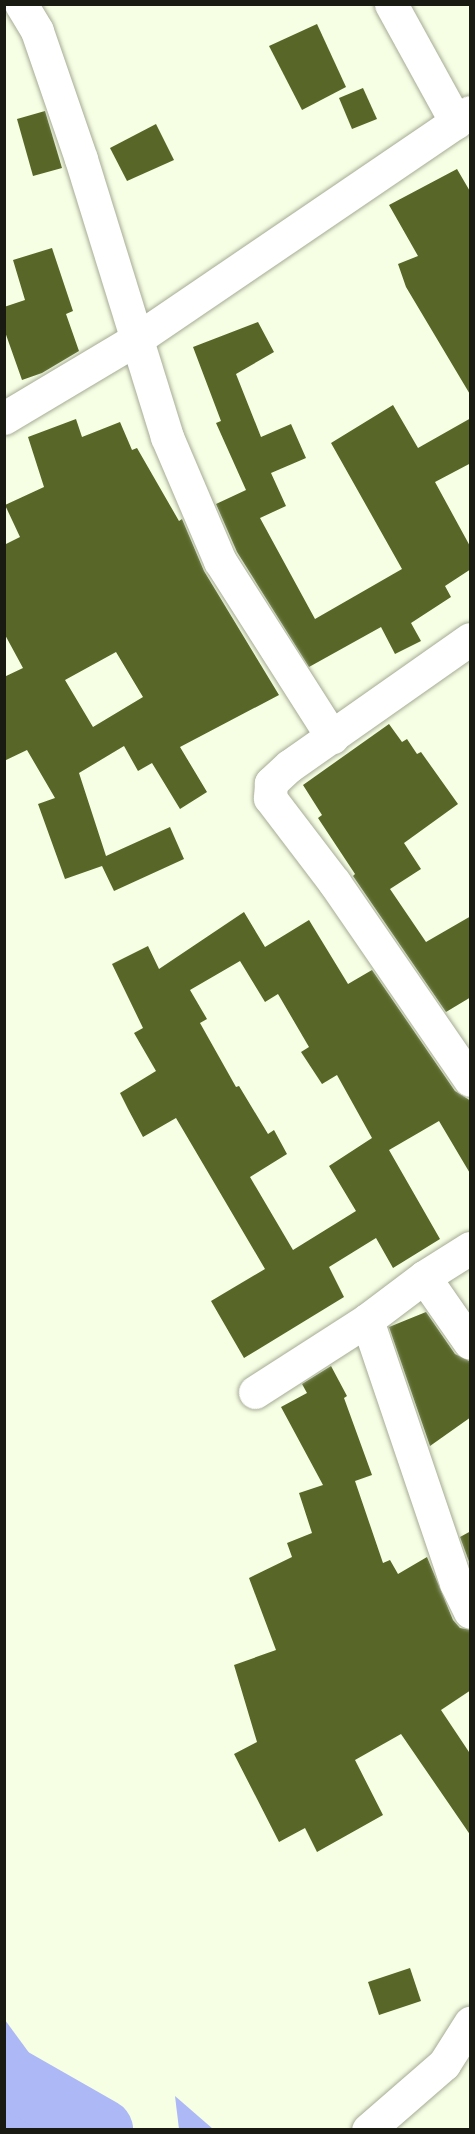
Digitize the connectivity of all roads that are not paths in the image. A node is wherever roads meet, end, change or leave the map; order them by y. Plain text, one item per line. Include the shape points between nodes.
1 (21, 4) edge
2 (391, 4) edge
3 (463, 117) edge
4 (138, 338) junction
5 (4, 418) edge
6 (471, 639) edge
7 (332, 737) junction
8 (471, 1080) edge
9 (471, 1248) edge
10 (424, 1276) junction
11 (367, 1320) junction
12 (471, 1343) edge
13 (255, 1392) dead end
14 (471, 1612) edge
15 (471, 2023) edge
16 (368, 2130) edge

1 - 4 street via 37,31
2 - 3 street
3 - 4 street
4 - 5 street
4 - 7 street via 166,437 220,561
6 - 7 street
7 - 8 street via 271,783 270,798 341,892
9 - 10 street
10 - 11 street
10 - 12 street
11 - 13 street
11 - 14 street via 456,1583
15 - 16 street via 444,2064

